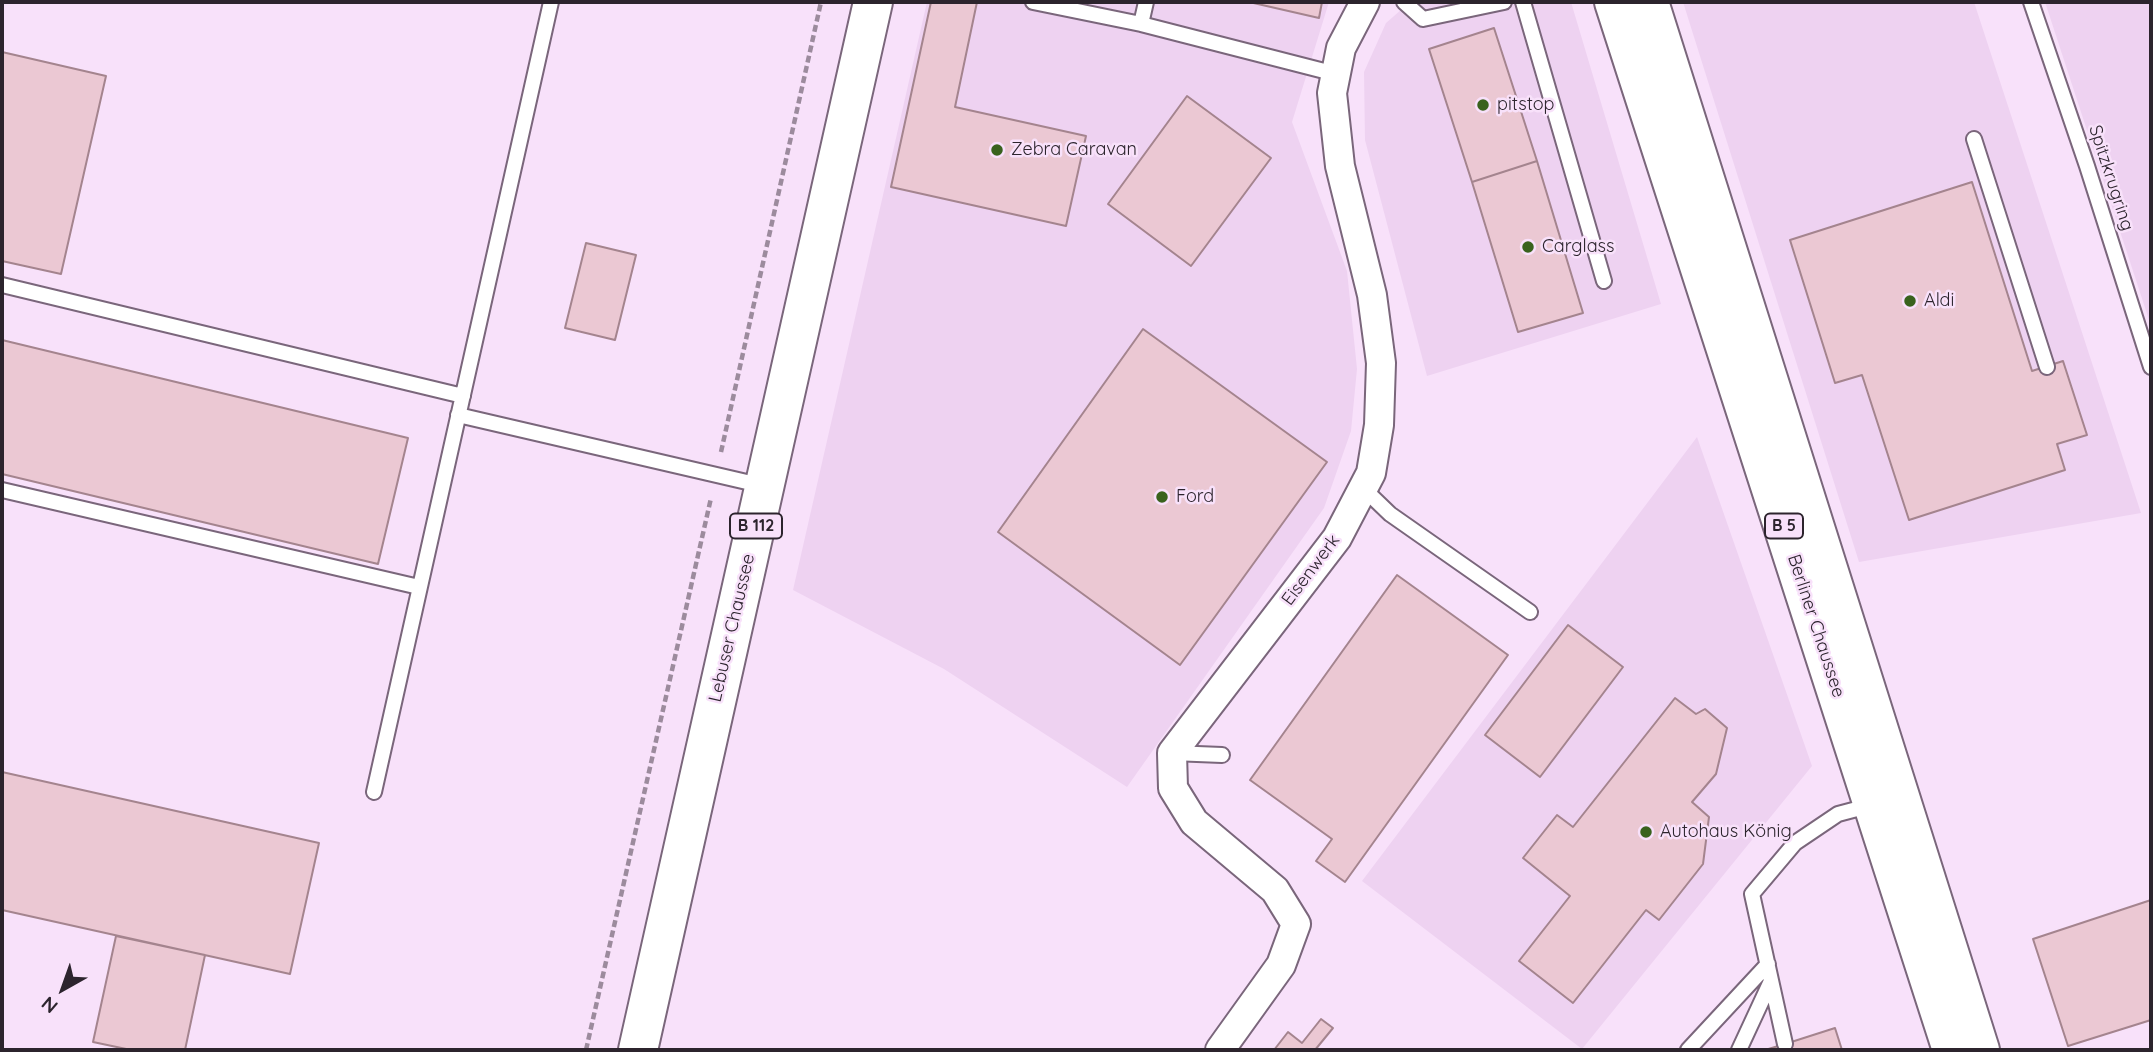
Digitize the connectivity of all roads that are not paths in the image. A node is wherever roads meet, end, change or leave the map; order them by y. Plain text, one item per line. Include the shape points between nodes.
1 (551, 2) edge
2 (873, 2) edge
3 (1033, 2) edge
4 (1146, 2) edge
5 (1365, 2) edge
6 (1404, 2) edge
7 (1504, 2) edge
8 (1523, 2) edge
9 (1614, 2) edge
10 (1649, 2) edge
11 (2031, 2) edge
12 (1141, 23) junction
13 (1336, 74) junction
14 (1974, 139) dead end
15 (1604, 281) dead end
16 (2, 285) edge
17 (2047, 367) dead end
18 (2151, 368) edge
19 (463, 396) junction
20 (458, 415) junction
21 (765, 486) junction
22 (1363, 488) junction
23 (2, 490) edge
24 (419, 587) junction
25 (1530, 612) dead end
26 (1172, 754) junction
27 (1222, 755) dead end
28 (374, 792) dead end
29 (1887, 801) junction
30 (1768, 964) junction
31 (1771, 981) junction
32 (1785, 1044) dead end
33 (638, 1050) edge
34 (1220, 1050) edge
35 (1688, 1050) edge
36 (1739, 1050) edge
37 (1952, 1050) edge
38 (1980, 1050) edge

1 - 19 lane
2 - 21 main road, Lebuser Chaussee / B 112
3 - 12 lane
4 - 12 lane
5 - 13 street, Eisenwerk via 1341,48
6 - 7 lane via 1423,19
8 - 15 lane
9 - 29 main road, Berliner Chaussee / B 5
10 - 29 main road, Berliner Chaussee / B 5
11 - 18 lane, Spitzkrugring
12 - 13 lane
13 - 22 street, Eisenwerk via 1332,93 1340,166 1372,295 1381,363 1379,425 1371,472
14 - 17 lane
16 - 19 lane
19 - 20 lane
20 - 21 lane
20 - 24 lane
21 - 33 main road, Lebuser Chaussee / B 112
22 - 25 lane via 1390,514
22 - 26 street, Eisenwerk via 1337,538
23 - 24 lane
24 - 28 lane
26 - 27 lane
26 - 34 street via 1173,788 1194,822 1275,890 1296,924 1281,965
29 - 30 lane via 1838,814 1796,843 1752,894
29 - 37 main road, Berliner Chaussee / B 5
29 - 38 main road, Berliner Chaussee / B 5
30 - 31 lane
30 - 35 lane
31 - 32 lane
31 - 36 lane

